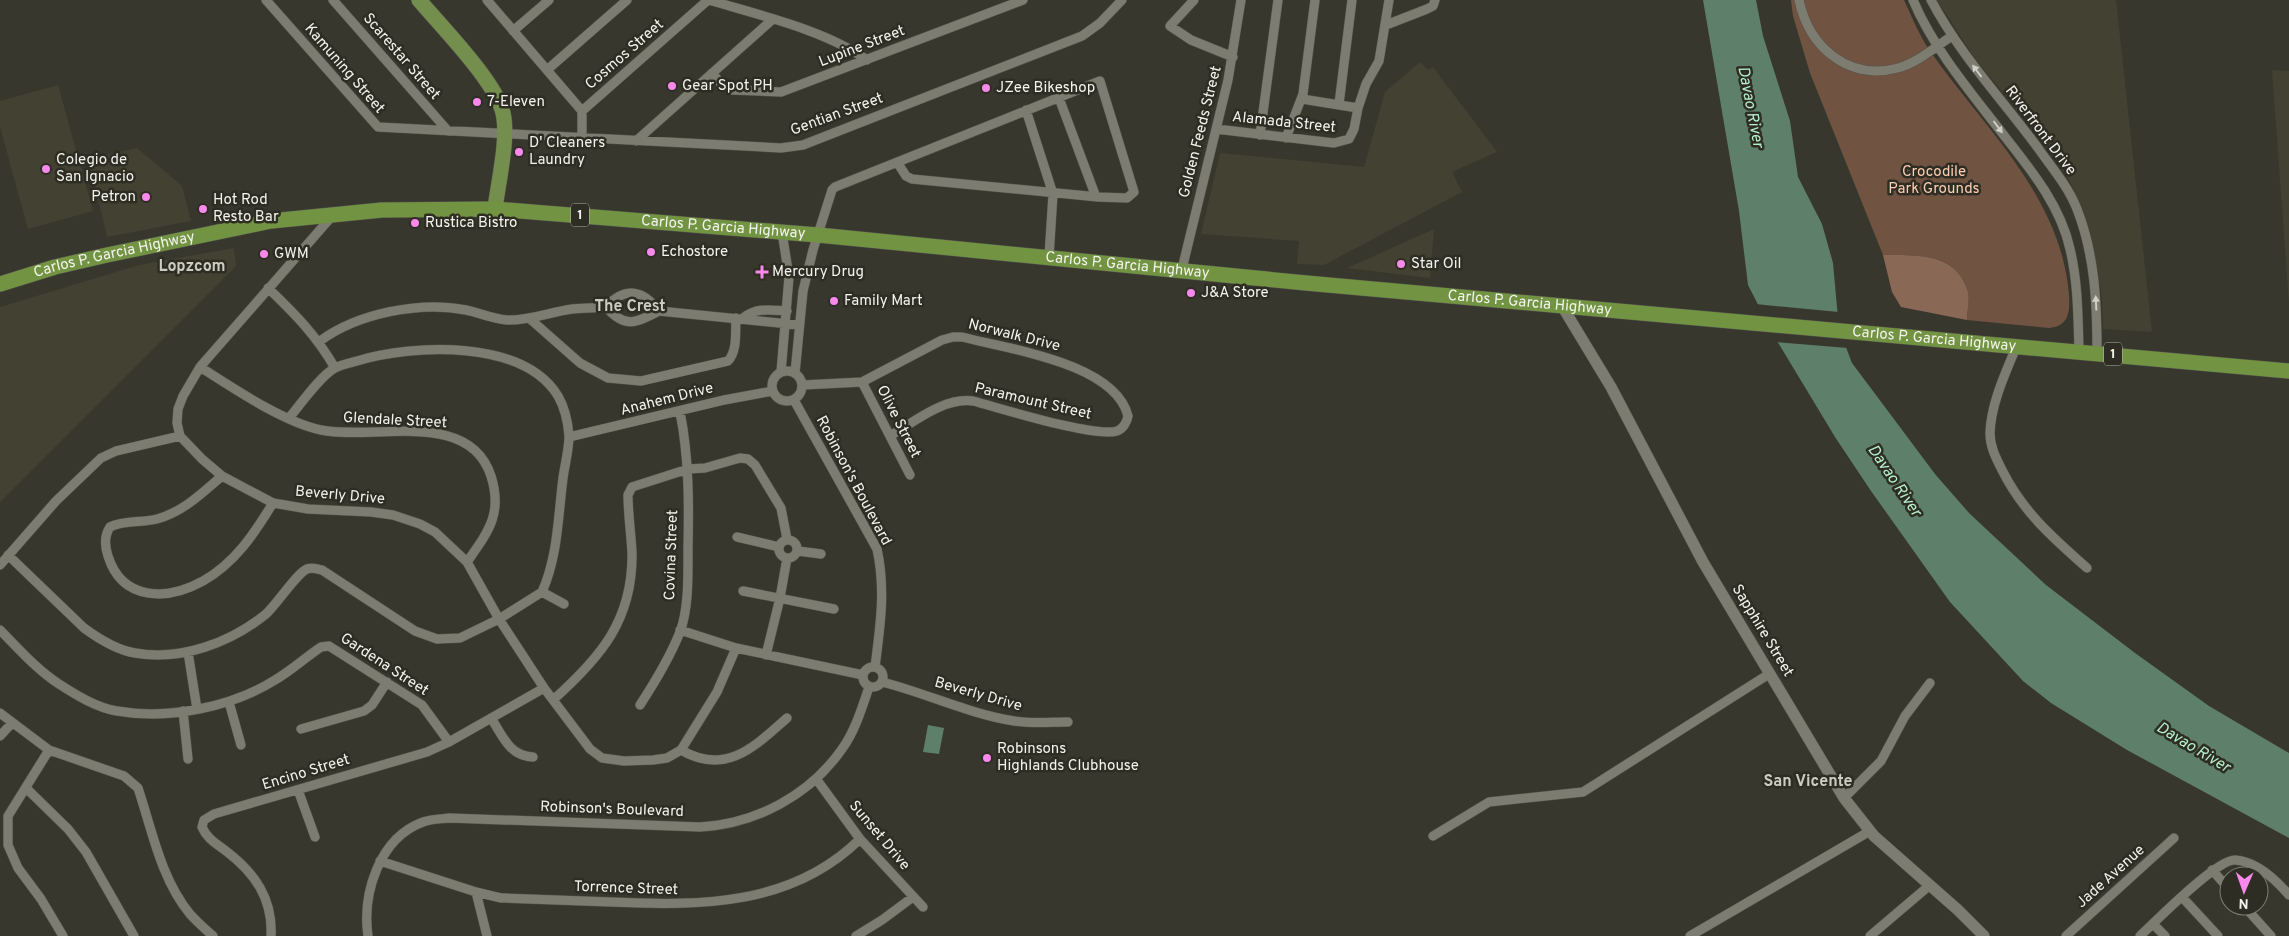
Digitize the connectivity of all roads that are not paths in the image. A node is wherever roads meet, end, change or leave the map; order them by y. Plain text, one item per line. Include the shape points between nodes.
1 (266, 0) edge
2 (333, 0) edge
3 (419, 0) edge
4 (487, 0) edge
5 (549, 0) edge
6 (627, 0) edge
7 (708, 0) edge
8 (1024, 0) edge
9 (1122, 0) edge
10 (1194, 0) edge
11 (1240, 0) edge
12 (1278, 0) edge
13 (1315, 0) edge
14 (1352, 0) edge
15 (1389, 0) edge
16 (1435, 0) edge
17 (1799, 0) edge
18 (1913, 0) edge
19 (1931, 0) edge
20 (773, 19) junction
21 (1386, 25) junction
22 (513, 31) junction
23 (1952, 36) junction
24 (1937, 46) junction
25 (1233, 57) junction
26 (867, 60) junction
27 (546, 70) junction
28 (712, 73) junction
29 (1059, 98) junction
30 (1302, 99) junction
31 (1339, 104) junction
32 (1358, 108) junction
33 (1026, 110) junction
34 (582, 111) junction
35 (1216, 129) junction
36 (448, 131) junction
37 (504, 134) junction
38 (1260, 135) junction
39 (582, 137) junction
40 (1286, 138) junction
41 (636, 141) junction
42 (898, 162) junction
43 (1053, 194) junction
44 (1096, 197) junction
45 (495, 209) junction
46 (334, 214) junction
47 (782, 232) junction
48 (818, 235) junction
49 (1049, 257) junction
50 (1182, 269) junction
51 (0, 284) edge
52 (268, 288) junction
53 (789, 290) junction
54 (803, 291) junction
55 (1562, 306) junction
56 (606, 307) junction
57 (659, 311) junction
58 (787, 311) junction
59 (529, 318) junction
60 (739, 318) junction
61 (786, 324) junction
62 (799, 325) junction
63 (320, 342) junction
64 (2017, 345) junction
65 (2079, 351) junction
66 (2097, 352) junction
67 (200, 367) junction
68 (335, 368) junction
69 (2289, 371) edge
70 (781, 372) junction
71 (795, 373) junction
72 (862, 382) junction
73 (803, 385) junction
74 (773, 391) junction
75 (794, 400) junction
76 (680, 412) junction
77 (289, 418) junction
78 (1118, 431) joint
79 (180, 436) junction
80 (890, 436) junction
81 (569, 437) junction
82 (688, 469) junction
83 (910, 475) dead end
84 (222, 476) junction
85 (273, 503) junction
86 (737, 537) dead end
87 (788, 539) junction
88 (779, 547) junction
89 (798, 551) junction
90 (822, 554) dead end
91 (8, 555) junction
92 (787, 558) junction
93 (467, 562) junction
94 (0, 564) edge
95 (2086, 568) dead end
96 (743, 591) dead end
97 (542, 592) junction
98 (780, 598) junction
99 (564, 604) dead end
100 (834, 610) dead end
101 (499, 619) junction
102 (0, 630) edge
103 (680, 630) junction
104 (736, 648) junction
105 (188, 652) junction
106 (766, 655) junction
107 (874, 667) junction
108 (1769, 674) junction
109 (863, 676) junction
110 (387, 682) junction
111 (882, 682) junction
112 (1930, 683) dead end
113 (869, 687) junction
114 (544, 688) junction
115 (553, 700) junction
116 (229, 702) junction
117 (640, 705) dead end
118 (197, 710) junction
119 (183, 711) junction
120 (0, 713) edge
121 (491, 718) junction
122 (787, 718) dead end
123 (1068, 722) dead end
124 (12, 723) junction
125 (301, 729) dead end
126 (0, 736) edge
127 (449, 742) junction
128 (241, 745) dead end
129 (48, 750) junction
130 (681, 750) junction
131 (533, 757) dead end
132 (188, 758) dead end
133 (817, 780) junction
134 (26, 788) junction
135 (298, 790) junction
136 (1844, 798) junction
137 (1870, 831) junction
138 (1433, 836) dead end
139 (315, 837) dead end
140 (2174, 838) dead end
141 (860, 839) junction
142 (380, 861) junction
143 (2212, 870) junction
144 (2219, 878) edge
145 (1930, 885) junction
146 (476, 892) junction
147 (2289, 895) edge
148 (913, 897) junction
149 (2182, 897) junction
150 (923, 907) dead end
151 (2253, 916) edge
152 (2153, 924) junction
153 (63, 936) edge
154 (134, 936) edge
155 (213, 936) edge
156 (271, 936) edge
157 (368, 936) edge
158 (487, 936) edge
159 (856, 936) edge
160 (1690, 936) edge
161 (1870, 936) edge
162 (1984, 936) edge
163 (2066, 936) edge
164 (2140, 936) edge
165 (2165, 936) edge
166 (2218, 936) edge
167 (2270, 936) edge

1 - 36 street, Kamuning Street via 378,127
2 - 36 street, Scarestar Street
3 - 37 main road via 491,87 500,102
4 - 22 street
5 - 22 street
6 - 27 street
7 - 20 street
7 - 34 street, Cosmos Street
8 - 26 street, Lupine Street
9 - 41 street, Gentian Street via 1082,36 798,146 781,148
10 - 25 street via 1170,26 1191,40
11 - 25 street, Golden Feeds Street
12 - 38 street
13 - 30 street
14 - 31 street
15 - 21 street
16 - 21 street via 1433,6
17 - 24 street via 1815,40 1849,66 1874,71 1900,68
18 - 24 street, Riverfront Drive
19 - 23 street, Riverfront Drive
20 - 26 street via 839,43
20 - 28 street
21 - 32 street via 1379,61 1368,79
22 - 27 street
23 - 24 street
66 -> 23 street, Riverfront Drive via 2093,274 2076,209 2055,169
24 -> 65 street, Riverfront Drive via 2028,166 2058,215 2070,248 2077,291
25 - 35 street, Golden Feeds Street
26 - 28 street, Lupine Street via 774,93 727,89
27 - 34 street
28 - 41 street
29 - 33 street
29 - 44 street
29 - 44 street via 1100,81 1134,192 1127,198
30 - 31 street
30 - 40 street
31 - 32 street
32 - 40 street, Alamada Street via 1349,140 1334,143
33 - 42 street
33 - 43 street
34 - 39 street
35 - 38 street, Alamada Street
35 - 50 street, Golden Feeds Street
36 - 37 street, Kamuning Street
37 - 39 street, Gentian Street
37 - 45 main road
38 - 40 street, Alamada Street
39 - 41 street, Gentian Street
42 - 43 street via 912,180
42 - 48 street via 834,188
43 - 44 street
43 - 49 street
45 - 46 highway, Carlos P. Garcia Highway / 1 via 382,210
45 - 47 highway, Carlos P. Garcia Highway / 1
46 - 51 highway, Carlos P. Garcia Highway / 1 via 226,229 55,267
46 - 52 street
47 - 48 highway, Carlos P. Garcia Highway / 1
47 - 53 street via 788,260
48 - 49 highway, Carlos P. Garcia Highway / 1
48 - 54 street
49 - 50 highway, Carlos P. Garcia Highway / 1
50 - 55 highway, Carlos P. Garcia Highway / 1
52 - 63 street
52 - 67 street
53 - 54 street
53 - 58 street
54 - 62 street
55 - 64 highway, Carlos P. Garcia Highway / 1
55 - 108 street, Sapphire Street via 1610,387 1703,562
56 - 57 street via 618,319 629,322
56 - 57 street via 618,295 627,293 646,297
56 - 59 street via 573,309
57 - 60 street
58 - 60 street via 762,309
58 - 61 street
59 - 60 street via 594,372 608,378 641,381 728,361 732,356
59 - 63 street via 506,320 448,308 397,310 355,322
60 - 61 street
61 - 62 street
61 - 70 street
62 - 71 street
63 - 68 street
64 - 65 highway, Carlos P. Garcia Highway / 1
64 - 95 street via 1994,411 1991,445 2006,479 2025,509
65 - 66 highway, Carlos P. Garcia Highway / 1
66 - 69 highway, Carlos P. Garcia Highway / 1
67 - 77 street, Glendale Street via 252,400
67 - 79 street via 178,409
68 - 77 street
68 - 81 street via 398,351 420,349 473,353 514,362 546,382 558,396
70 - 71 street
70 - 74 street via 773,382
71 - 73 street
72 - 73 street, Norwalk Drive
72 - 78 street, Norwalk Drive via 942,340 962,337 1065,363 1096,376 1114,391 1127,411 1127,421
72 - 80 street, Olive Street
73 - 75 street via 802,392
74 - 75 street via 780,400
74 - 76 street, Anahem Drive
75 - 107 street, Robinson's Boulevard via 877,549 883,601
76 - 81 street, Anahem Drive
76 - 82 street, Covina Street
77 - 93 street, Glendale Street via 334,432 440,434 455,437 474,448 487,464 496,508 489,530
78 - 80 street, Paramount Street via 1074,427 966,400 943,406
79 - 84 street, Beverly Drive
79 - 91 street via 116,451 101,458
80 - 83 street, Olive Street
81 - 97 street via 556,548
82 - 87 street via 714,467 740,458 752,461 782,508
82 - 103 street, Covina Street via 688,583
82 - 115 street via 636,484 629,490 632,554 630,584 622,616 594,661
84 - 85 street, Beverly Drive
84 - 85 street via 175,512 157,519 110,527 106,549 123,582 140,592 153,594 176,592 201,582 240,552
85 - 93 street, Beverly Drive via 393,515 435,532
86 - 88 street
87 - 88 street
87 - 89 street via 795,542
88 - 92 street via 780,555
89 - 90 street
89 - 92 street
91 - 94 street
91 - 105 street via 84,628 113,646 141,654
92 - 98 street
93 - 101 street, Beverly Drive
96 - 98 street
97 - 99 street
97 - 101 street
98 - 100 street
98 - 106 street
101 - 105 street via 460,638 432,638 414,630 322,570 310,568 302,572 267,612 241,632
101 - 114 street, Beverly Drive
102 - 119 street, Gardena Street via 57,683 99,705 135,713
103 - 104 street
103 - 117 street, Covina Street
104 - 106 street
104 - 130 street via 717,692
105 - 118 street
106 - 109 street
107 - 109 street via 868,668
107 - 111 street via 883,674
108 - 136 street, Sapphire Street
108 - 138 street via 1583,792 1489,802
109 - 113 street
110 - 116 street, Gardena Street via 334,647 325,645 274,681
110 - 125 street via 372,705 364,711
110 - 127 street, Gardena Street via 422,705
111 - 113 street via 876,687
111 - 123 street, Beverly Drive via 1000,718
112 - 136 street via 1906,716 1881,761
113 - 133 street, Robinson's Boulevard via 850,735
114 - 115 street, Beverly Drive
114 - 121 street, Encino Street
115 - 130 street, Beverly Drive via 590,749 602,758 653,760 667,758
116 - 118 street, Gardena Street
116 - 128 street
118 - 119 street, Gardena Street
119 - 132 street
120 - 124 street
121 - 127 street, Encino Street
121 - 131 street via 514,752
122 - 130 street via 760,742 719,761 702,760
124 - 126 street
124 - 129 street
127 - 135 street, Encino Street via 427,752
129 - 134 street
129 - 155 street via 133,782 138,788 173,888 190,914
133 - 141 street, Sunset Drive
133 - 142 street, Robinson's Boulevard via 764,812 718,826 435,819 409,830
134 - 153 street via 8,816 8,845 18,868 42,899
134 - 154 street via 68,829 86,852
135 - 139 street
135 - 156 street, Encino Street via 214,814 202,823 210,840 251,872 260,886 272,919
136 - 137 street, Sapphire Street
137 - 145 street, Sapphire Street
137 - 160 street
140 - 163 street, Jade Avenue
141 - 146 street, Torrence Street via 834,862 791,885 713,902 676,905 501,898
141 - 148 street, Sunset Drive
142 - 146 street, Torrence Street
142 - 157 street, Robinson's Boulevard via 367,905
143 - 144 street
143 - 147 street via 2224,862 2242,861 2275,879
143 - 149 street
145 - 161 street
145 - 162 street, Sapphire Street
146 - 158 street
148 - 150 street, Sunset Drive
148 - 159 street
149 - 152 street
149 - 166 street
151 - 167 street
152 - 164 street
152 - 165 street

